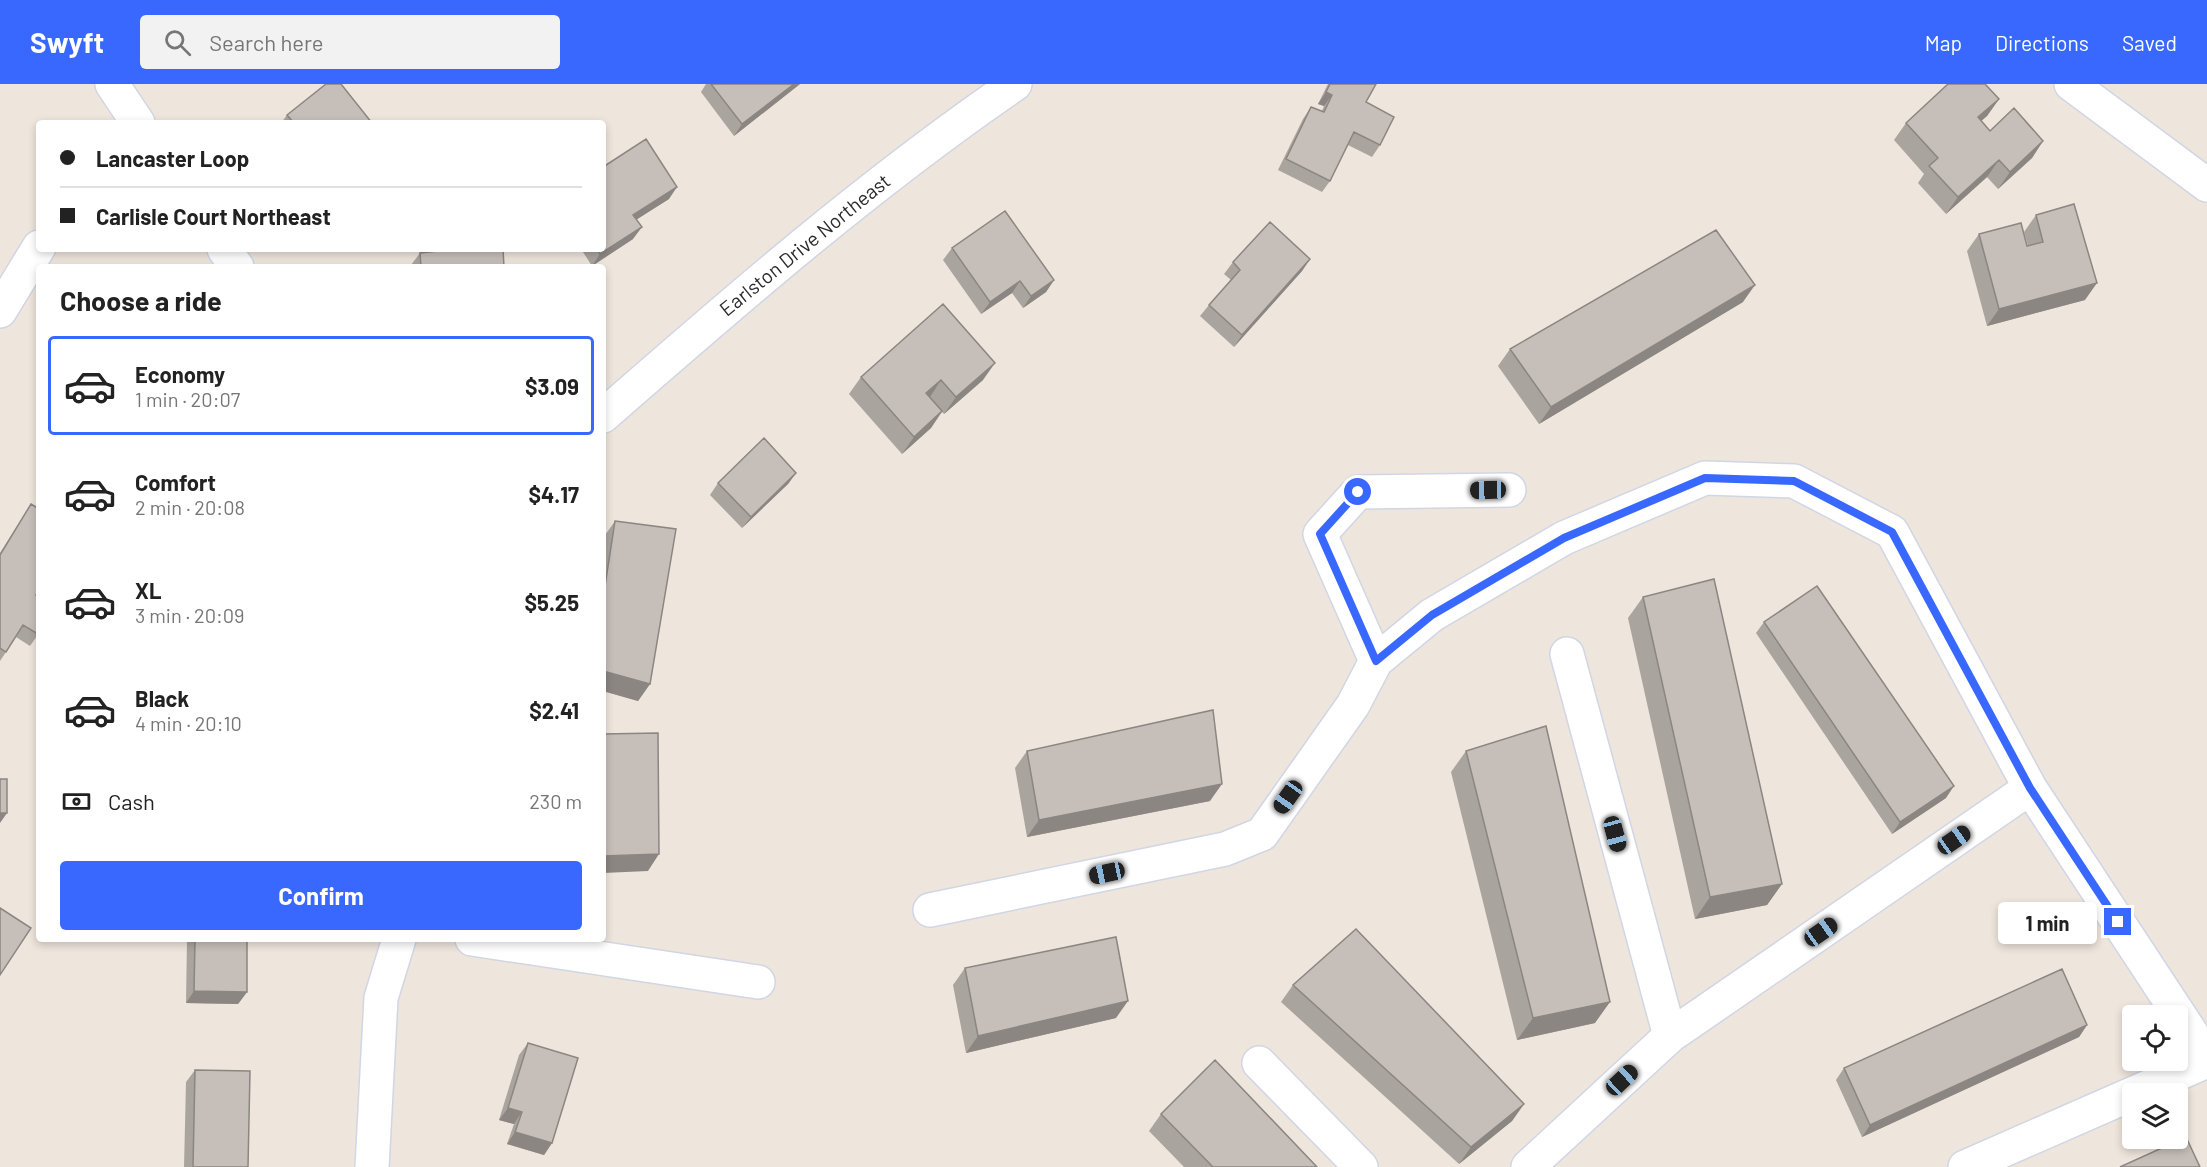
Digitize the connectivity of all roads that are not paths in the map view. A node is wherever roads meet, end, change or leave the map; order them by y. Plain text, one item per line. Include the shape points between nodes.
1 (112, 84) edge
2 (1015, 84) edge
3 (2071, 84) edge
4 (136, 120) edge
5 (2207, 185) edge
6 (36, 252) edge
7 (0, 311) edge
8 (606, 414) edge
9 (1509, 490) dead end
10 (1567, 654) dead end
11 (1376, 661) junction
12 (2030, 788) junction
13 (930, 910) dead end
14 (398, 942) edge
15 (492, 942) edge
16 (758, 982) dead end
17 (1670, 1036) junction
18 (2207, 1059) edge
19 (1259, 1063) dead end
20 (372, 1167) edge
21 (1360, 1167) edge
22 (1528, 1167) edge
23 (1965, 1167) edge

1 - 4 street
2 - 8 street, Earlston Drive Northeast via 842,211
3 - 5 street
6 - 7 street
9 - 11 street via 1358,492 1320,534
10 - 17 street
11 - 12 street via 1432,615 1564,538 1705,478 1794,481 1892,532
11 - 13 street via 1353,705 1262,834 1225,849
12 - 17 street
12 - 18 street
14 - 20 street via 381,998
15 - 16 street
17 - 22 street
18 - 23 street
19 - 21 street

